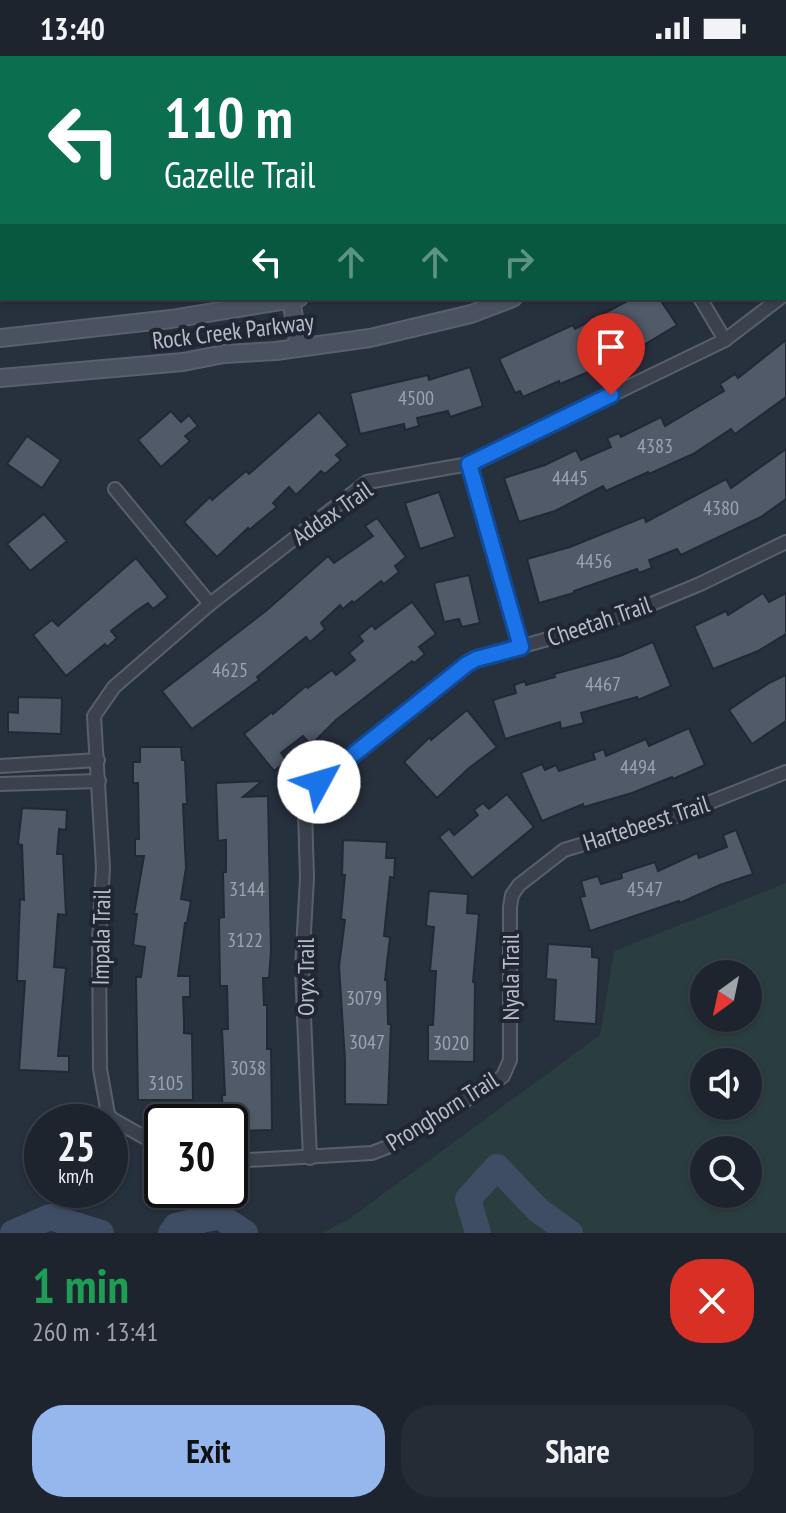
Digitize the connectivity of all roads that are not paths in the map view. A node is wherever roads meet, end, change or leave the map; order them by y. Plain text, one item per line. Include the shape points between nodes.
1 (289, 300) edge
2 (295, 300) edge
3 (508, 300) edge
4 (701, 300) edge
5 (778, 300) edge
6 (0, 338) edge
7 (725, 340) junction
8 (299, 348) junction
9 (0, 378) edge
10 (469, 464) junction
11 (115, 489) dead end
12 (786, 542) edge
13 (210, 604) junction
14 (521, 647) junction
15 (98, 760) junction
16 (0, 766) edge
17 (786, 772) edge
18 (99, 781) junction
19 (0, 784) edge
20 (308, 796) joint
21 (516, 889) joint
22 (508, 1066) joint
23 (144, 1138) edge
24 (310, 1158) junction
25 (248, 1160) edge

1 - 6 street, Rock Creek Parkway
2 - 8 street
3 - 8 street, Rock Creek Parkway via 420,328
4 - 7 street
5 - 7 street, Addax Trail
7 - 10 street, Addax Trail
8 - 9 street, Rock Creek Parkway
10 - 13 street, Addax Trail via 367,482
10 - 14 street
11 - 13 street
12 - 14 street, Cheetah Trail via 669,597
13 - 15 street, Addax Trail via 114,687 94,716
14 - 20 street, Cheetah Trail via 467,664
15 - 16 street
15 - 18 street, Impala Trail
17 - 21 street, Hartebeest Trail via 698,808 564,850
18 - 19 street
18 - 23 street, Impala Trail via 100,1069 108,1114
20 - 24 street, Oryx Trail via 302,968
21 - 22 street, Nyala Trail via 510,907
22 - 24 street, Pronghorn Trail via 494,1083 384,1149
24 - 25 street, Pronghorn Trail

